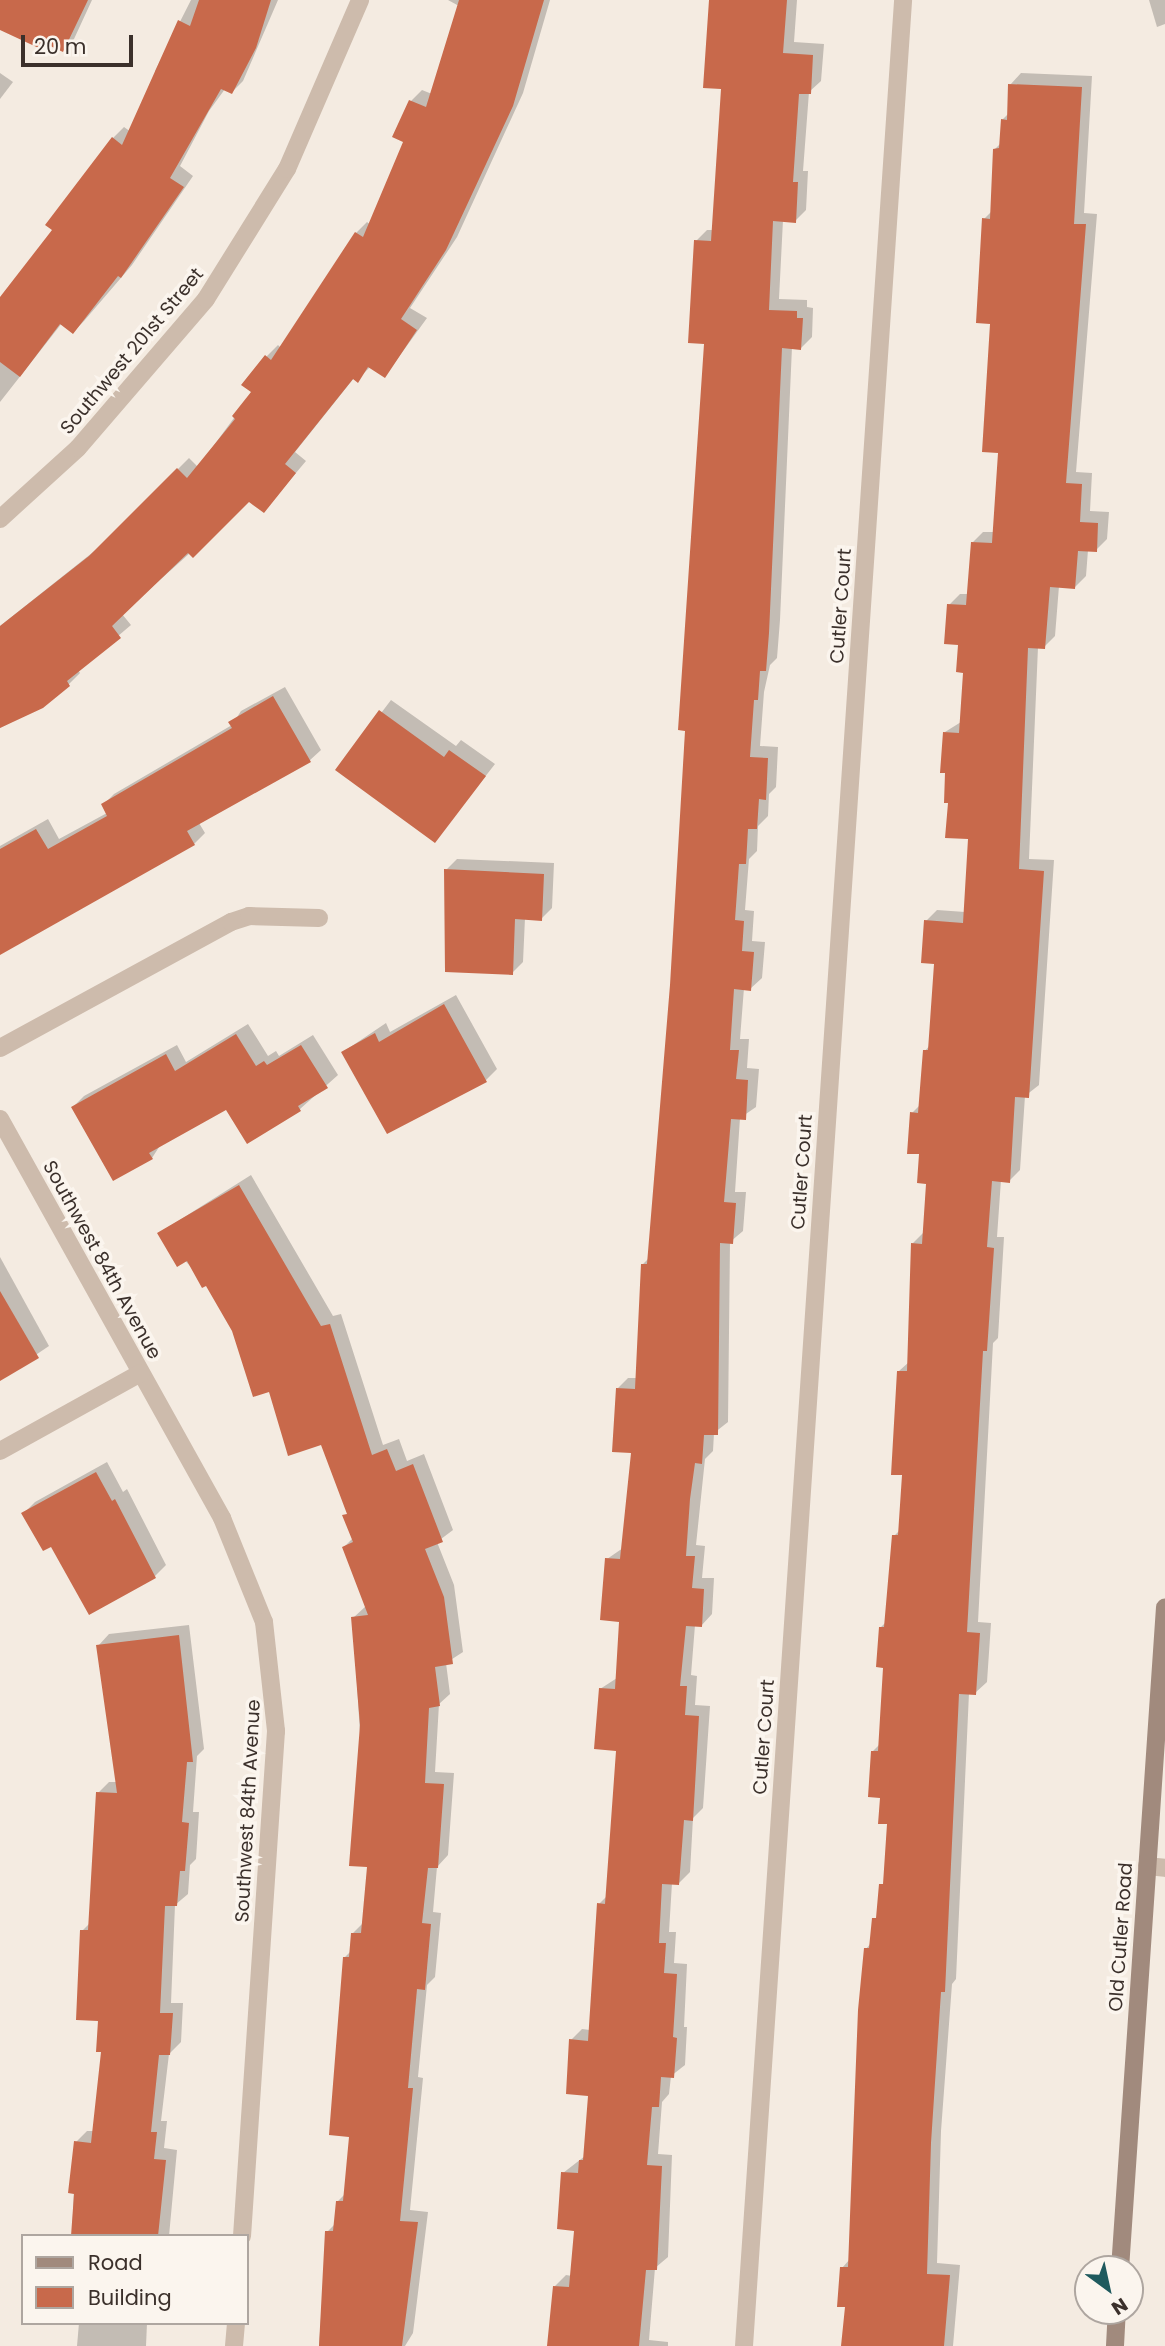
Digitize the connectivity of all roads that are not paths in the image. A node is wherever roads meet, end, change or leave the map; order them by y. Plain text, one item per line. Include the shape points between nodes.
1 (360, 0) edge
2 (903, 0) edge
3 (0, 519) edge
4 (319, 918) dead end
5 (0, 1048) edge
6 (0, 1119) edge
7 (141, 1373) junction
8 (0, 1451) edge
9 (1165, 1608) edge
10 (1156, 1867) edge
11 (242, 2234) edge
12 (1121, 2255) edge
13 (236, 2325) edge
14 (1116, 2325) edge
15 (234, 2346) edge
16 (744, 2346) edge
17 (1115, 2346) edge

1 - 3 street, Southwest 201st Street via 287,169 206,299 86,440
2 - 16 street, Cutler Court
4 - 5 street via 249,916 219,927
6 - 7 street, Southwest 84th Avenue
7 - 8 street
7 - 11 street, Southwest 84th Avenue via 247,1570 264,1622 275,1694
9 - 10 main road, Old Cutler Road
10 - 12 main road, Old Cutler Road
13 - 15 street
14 - 17 main road

